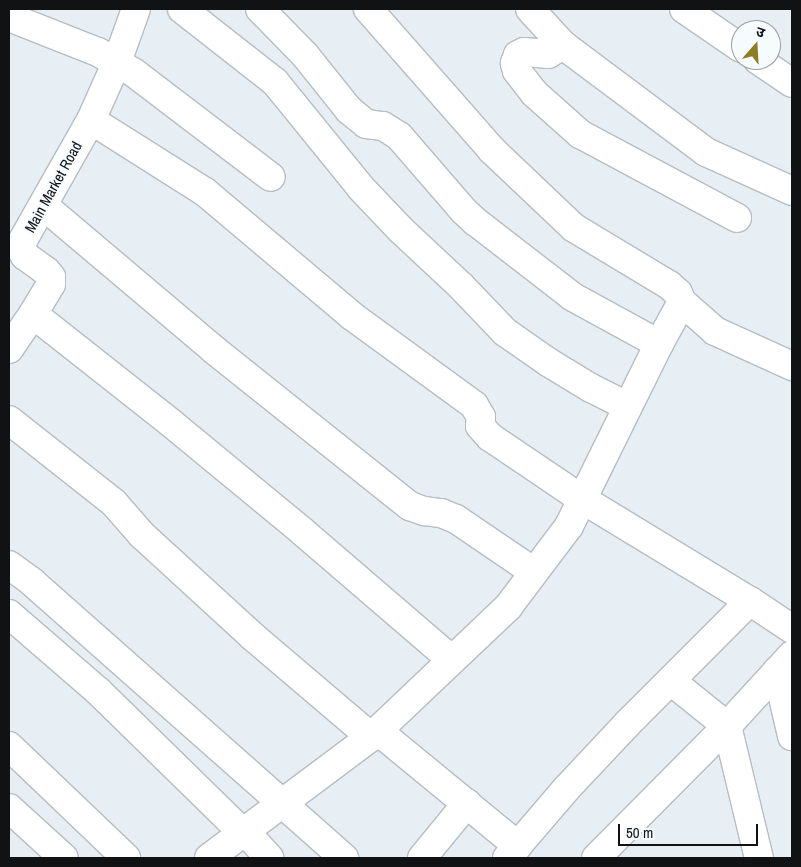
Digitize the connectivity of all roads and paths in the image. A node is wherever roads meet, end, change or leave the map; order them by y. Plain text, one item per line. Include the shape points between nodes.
1 (136, 9) edge
2 (182, 9) edge
3 (260, 9) edge
4 (368, 9) edge
5 (530, 9) edge
6 (684, 9) edge
7 (9, 17) edge
8 (731, 41) edge
9 (563, 45) junction
10 (117, 62) junction
11 (773, 70) edge
12 (792, 83) edge
13 (91, 120) junction
14 (272, 177) dead end
15 (792, 191) edge
16 (44, 206) junction
17 (737, 218) dead end
18 (15, 247) edge
19 (682, 302) junction
20 (33, 314) junction
21 (659, 344) junction
22 (9, 349) edge
23 (792, 366) edge
24 (627, 406) junction
25 (9, 420) edge
26 (582, 499) junction
27 (9, 565) edge
28 (534, 572) junction
29 (750, 601) junction
30 (9, 614) edge
31 (792, 629) edge
32 (452, 660) junction
33 (784, 663) edge
34 (671, 681) junction
35 (727, 726) junction
36 (375, 734) junction
37 (792, 736) edge
38 (9, 746) edge
39 (282, 802) junction
40 (467, 803) junction
41 (9, 808) edge
42 (243, 831) junction
43 (513, 852) edge
44 (64, 858) edge
45 (126, 858) edge
46 (208, 858) edge
47 (269, 858) edge
48 (344, 858) edge
49 (422, 858) edge
50 (596, 858) edge
51 (759, 858) edge

1 - 10 street, Main Market Road
2 - 24 street via 274,82 368,195 505,332 548,362
3 - 21 street via 305,55 349,110 366,124 383,126 399,136 464,212 573,297
4 - 19 street via 492,150 566,220 583,234 669,285
5 - 9 street
6 - 8 street
7 - 10 street
9 - 15 street via 706,152
9 - 17 street via 548,54 524,52 518,55 517,70 534,93 580,134
10 - 13 street, Main Market Road
10 - 14 street
11 - 12 street
13 - 16 street, Main Market Road
13 - 26 street via 205,192 352,316 474,405 481,417 480,426 490,437
16 - 18 street, Main Market Road via 24,240
16 - 28 street via 213,349 410,506 456,519
18 - 20 street, Main Market Road via 51,277 51,284
19 - 21 street
19 - 23 street via 715,331
20 - 22 street, Main Market Road
20 - 32 street via 223,465
21 - 24 street
24 - 26 street
25 - 36 street via 114,503 142,535 251,635
26 - 28 street via 569,526
26 - 29 street
27 - 39 street
28 - 32 street via 508,607
29 - 31 street
29 - 34 street
30 - 42 street via 98,691
32 - 36 street
33 - 35 street
33 - 37 street
34 - 35 street
34 - 43 street via 567,788
35 - 50 street
35 - 51 street
36 - 39 street
36 - 40 street
38 - 45 street
39 - 42 street
39 - 48 street
40 - 43 street
40 - 49 street
41 - 44 street
42 - 46 street
42 - 47 street

